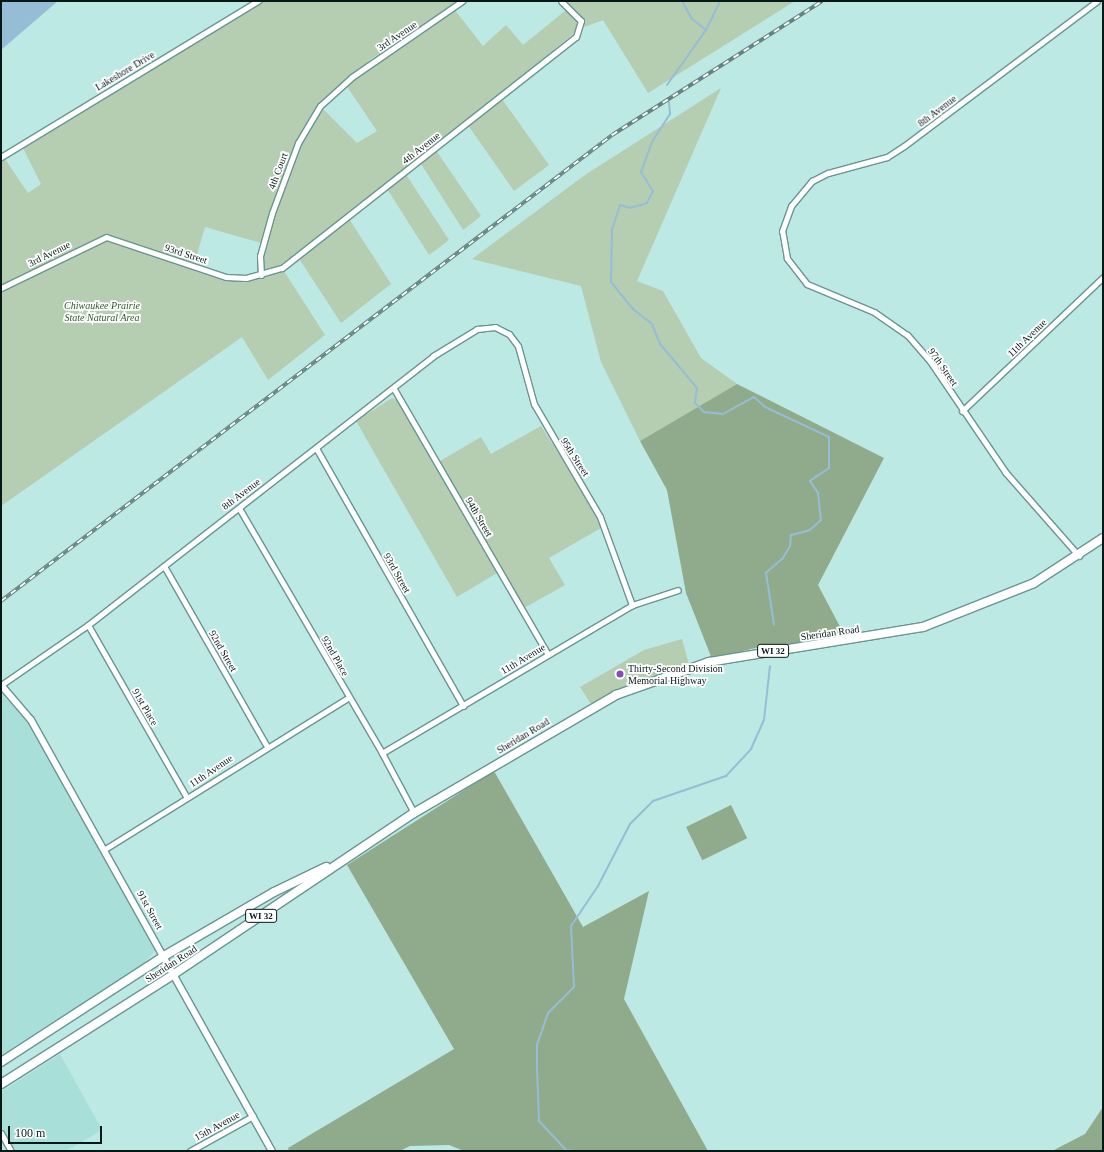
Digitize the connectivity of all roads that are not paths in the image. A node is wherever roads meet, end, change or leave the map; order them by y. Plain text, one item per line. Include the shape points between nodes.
1 (258, 1) edge
2 (462, 1) edge
3 (561, 1) edge
4 (1097, 1) edge
5 (341, 86) joint
6 (1, 157) edge
7 (784, 219) joint
8 (106, 237) joint
9 (261, 275) junction
10 (1103, 277) edge
11 (1, 288) edge
12 (495, 327) joint
13 (394, 389) junction
14 (962, 411) junction
15 (316, 448) junction
16 (239, 508) junction
17 (1103, 538) edge
18 (1079, 556) junction
19 (164, 566) junction
20 (678, 590) dead end
21 (632, 605) junction
22 (88, 625) junction
23 (548, 655) junction
24 (1, 685) edge
25 (348, 697) junction
26 (463, 706) junction
27 (266, 745) junction
28 (382, 753) junction
29 (187, 798) junction
30 (414, 814) junction
31 (105, 849) junction
32 (349, 857) junction
33 (164, 956) junction
34 (174, 974) junction
35 (1, 1062) edge
36 (1, 1084) edge
37 (253, 1116) junction
38 (1, 1133) edge
39 (11, 1151) edge
40 (190, 1151) edge
41 (272, 1151) edge

1 - 6 street, Lakeshore Drive
2 - 5 street, 3rd Avenue
3 - 9 street, 4th Avenue via 582,24 580,32 572,42 282,268
4 - 7 street, 8th Avenue via 904,146 887,156 828,173 812,181 800,191
5 - 9 street, 4th Court via 320,106 298,143 265,237
7 - 14 street, 97th Street via 783,243 795,272 807,284 874,312 907,335 930,361
8 - 9 street, 93rd Street via 226,277
8 - 11 street, 3rd Avenue
10 - 14 street, 11th Avenue
12 - 13 street, 8th Avenue via 477,329 460,336
12 - 21 street, 95th Street via 509,334 518,346 534,404 600,517
13 - 15 street, 8th Avenue
13 - 23 street, 94th Street
14 - 18 street, 97th Street via 1006,473
15 - 16 street, 8th Avenue
15 - 26 street, 93rd Street
16 - 19 street, 8th Avenue
16 - 25 street, 92nd Place
17 - 18 main road, Sheridan Road / WI 32
18 - 30 main road, Sheridan Road / WI 32 via 1034,583 923,627 709,662 651,680 562,724
19 - 22 street, 8th Avenue
19 - 27 street, 92nd Street
20 - 21 street, 11th Avenue
21 - 23 street, 11th Avenue
22 - 24 street, 8th Avenue
22 - 29 street, 91st Place
23 - 26 street, 11th Avenue
24 - 31 street, 91st Street via 31,720
25 - 27 street, 11th Avenue
25 - 28 street, 92nd Place
26 - 28 street, 11th Avenue
27 - 29 street, 11th Avenue
28 - 30 street, 92nd Place
29 - 31 street, 11th Avenue
30 - 32 main road, Sheridan Road / WI 32
31 - 33 street, 91st Street
32 - 33 main road, Sheridan Road / WI 32 via 274,892
32 - 34 main road, Sheridan Road / WI 32
33 - 34 street, 91st Street
33 - 35 main road, Sheridan Road / WI 32
34 - 36 main road, Sheridan Road / WI 32
34 - 37 street, 91st Street
37 - 40 street, 15th Avenue
37 - 41 street, 91st Street
38 - 39 street

